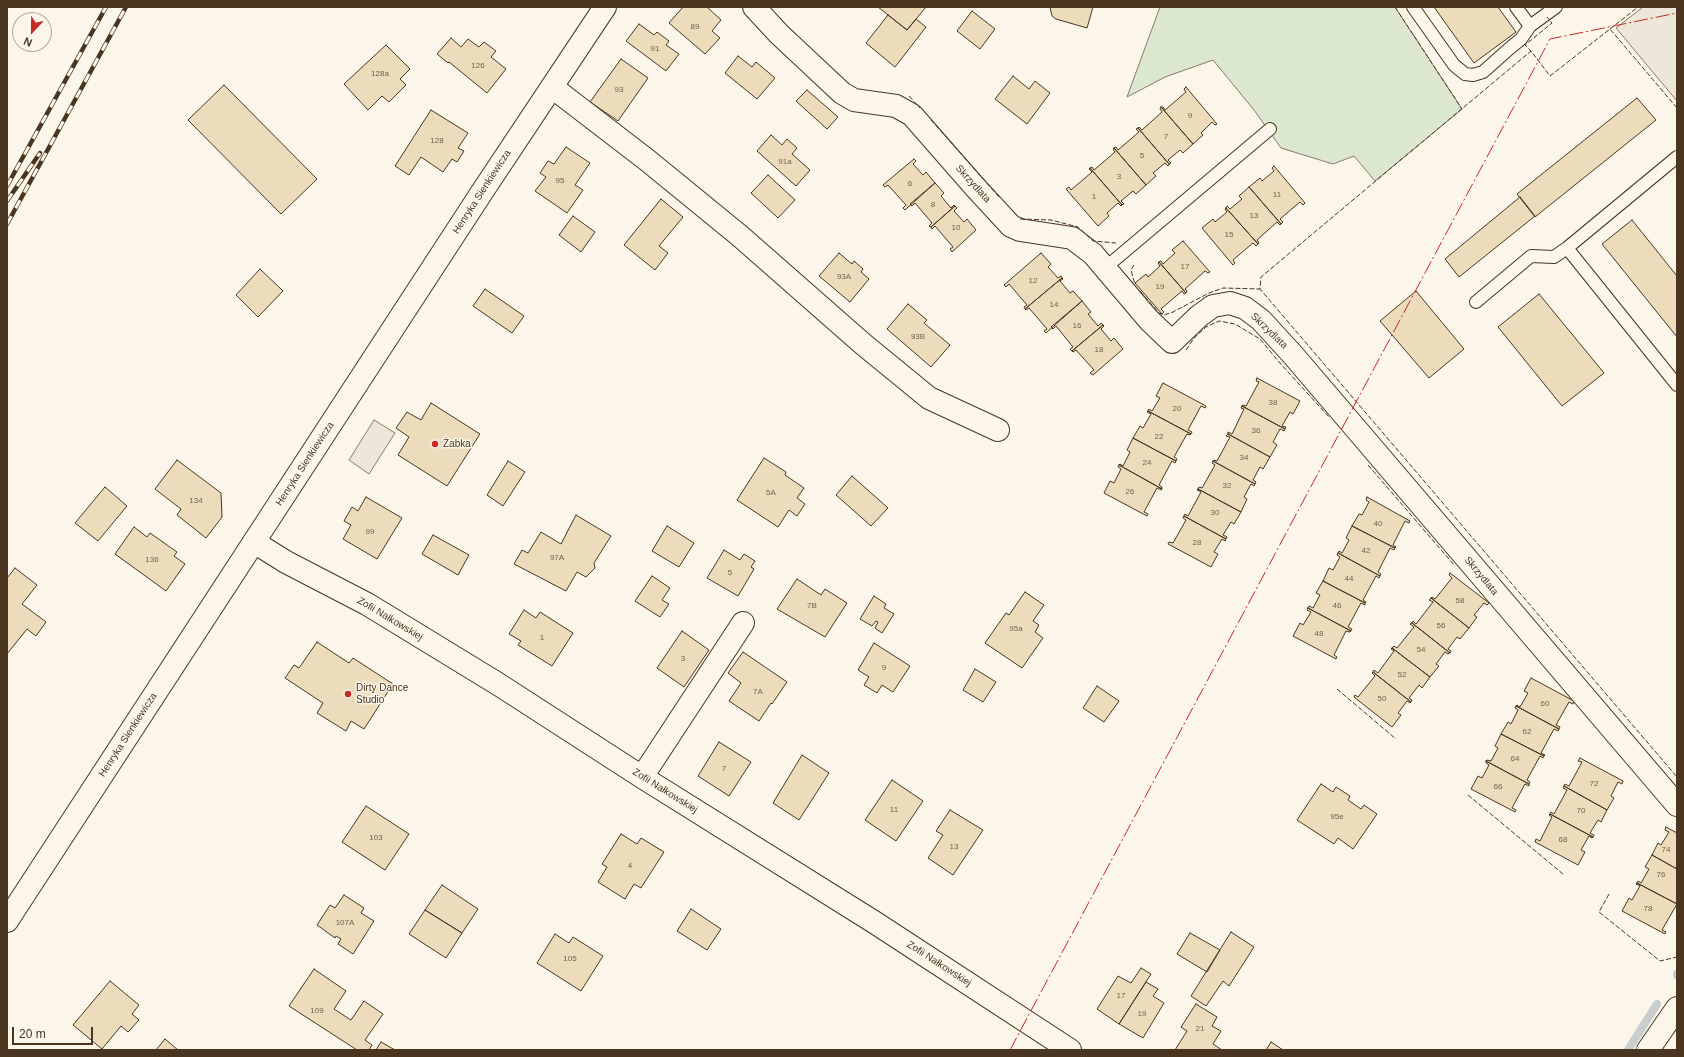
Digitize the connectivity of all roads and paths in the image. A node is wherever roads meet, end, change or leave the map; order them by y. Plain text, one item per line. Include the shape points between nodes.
1 (605, 7) edge
2 (754, 7) edge
3 (1413, 7) edge
4 (1516, 7) edge
5 (1556, 7) edge
6 (1530, 26) junction
7 (552, 87) junction
8 (1270, 129) dead end
9 (1677, 157) edge
10 (1567, 248) junction
11 (1105, 268) junction
12 (1476, 302) dead end
13 (1677, 385) edge
14 (998, 430) dead end
15 (254, 542) junction
16 (743, 623) dead end
17 (642, 777) junction
18 (1677, 806) edge
19 (7, 921) edge
20 (1677, 1008) edge
21 (1070, 1050) edge
22 (1648, 1050) edge

1 - 7 street, Henryka Sienkiewicza
2 - 11 street, Skrzydlata via 842,93 854,100 896,106 912,115 1011,226 1020,230 1072,238 1093,254
3 - 6 lane via 1454,65 1465,74 1483,72 1521,39
4 - 6 lane
5 - 6 lane
7 - 14 street via 740,236 929,398
7 - 15 street, Henryka Sienkiewicza
8 - 11 lane
9 - 10 lane
10 - 12 lane via 1554,257 1531,256
10 - 13 lane
11 - 18 street, Skrzydlata via 1149,320 1172,342 1198,316 1213,306 1230,303 1245,308 1261,320
15 - 17 street, Zofii Nałkowskiej via 286,562 367,604 498,684
15 - 19 street, Henryka Sienkiewicza
16 - 17 street
17 - 21 street, Zofii Nałkowskiej via 874,922
20 - 22 street

